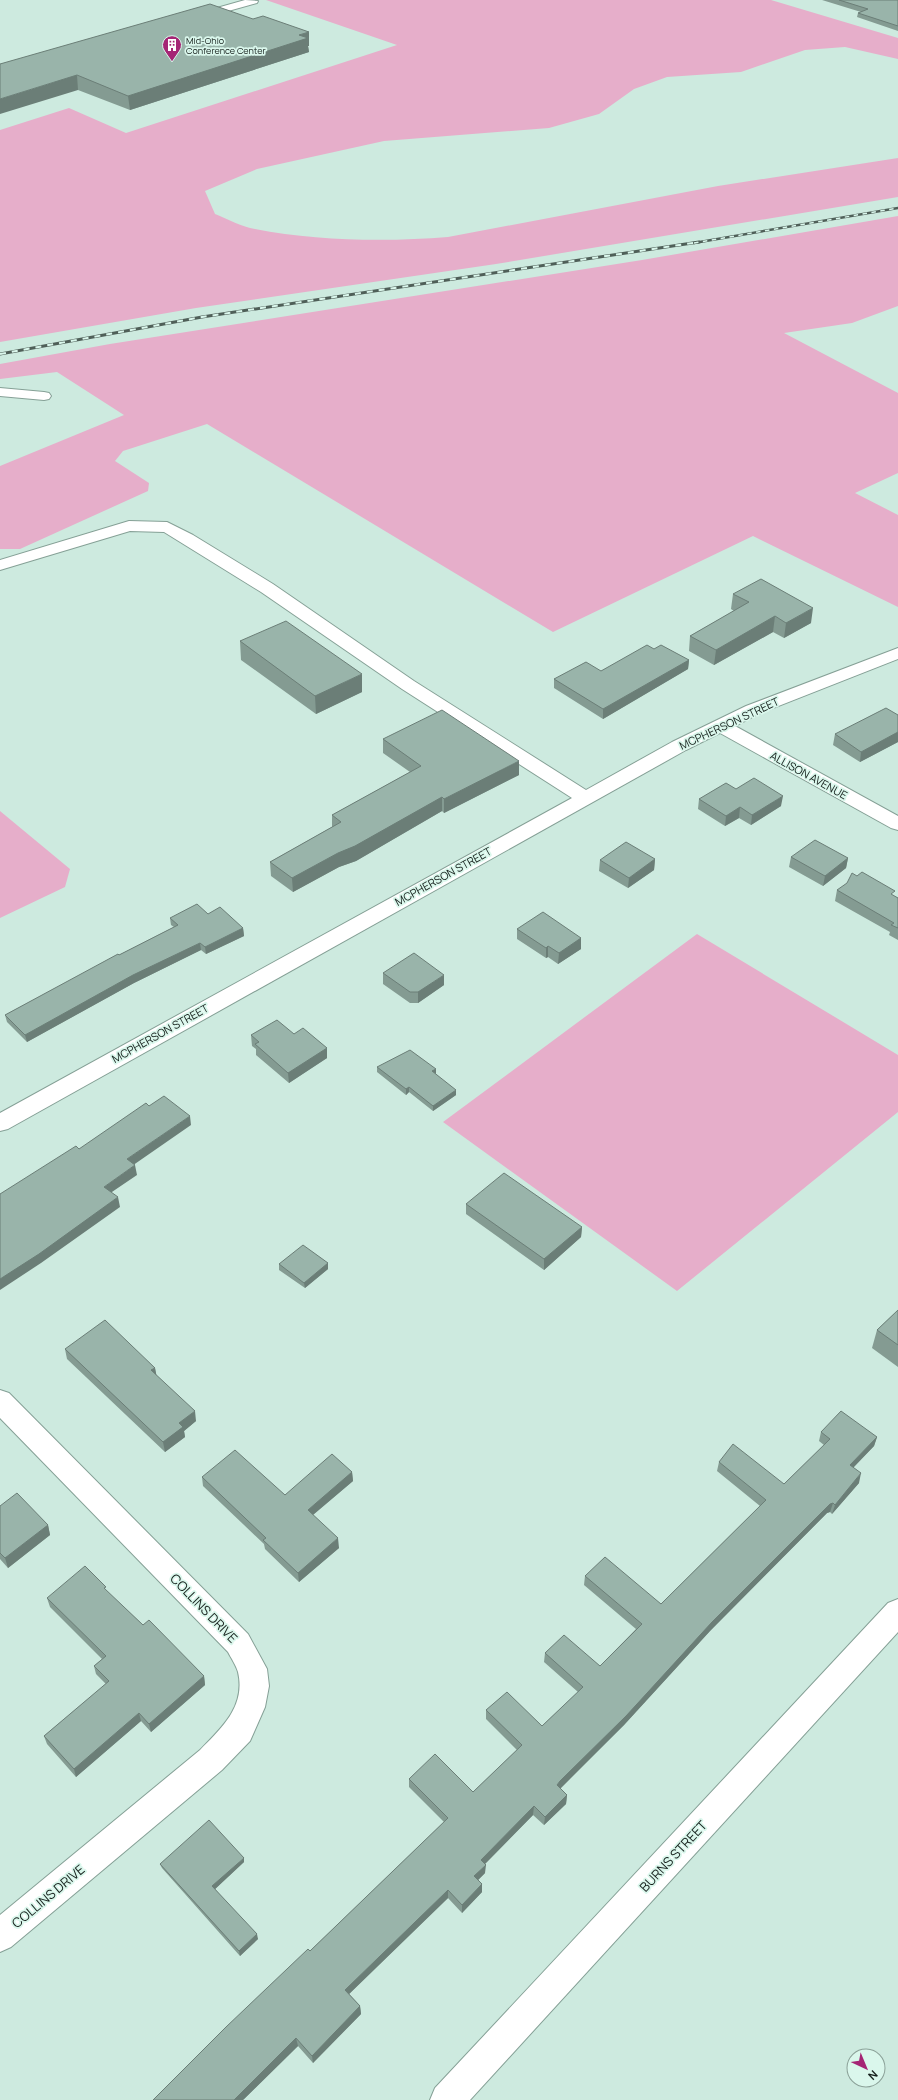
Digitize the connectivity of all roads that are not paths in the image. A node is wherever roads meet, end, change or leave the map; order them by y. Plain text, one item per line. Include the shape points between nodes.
1 (228, 0) edge
2 (253, 1) dead end
3 (241, 4) junction
4 (187, 20) edge
5 (0, 392) edge
6 (44, 396) dead end
7 (0, 565) edge
8 (898, 653) edge
9 (720, 725) junction
10 (584, 797) junction
11 (898, 824) edge
12 (0, 1123) edge
13 (0, 1401) edge
14 (898, 1612) edge
15 (0, 1936) edge
16 (447, 2100) edge

1 - 3 street
2 - 3 street
3 - 4 street
5 - 6 street
7 - 10 street via 129,526 167,527 267,588 408,685
8 - 9 street, MCPHERSON STREET
9 - 10 street, MCPHERSON STREET
9 - 11 street, ALLISON AVENUE
10 - 12 street, MCPHERSON STREET
13 - 15 street, COLLINS DRIVE via 238,1643 252,1670 254,1686 250,1707 239,1731 210,1760
14 - 16 street, BURNS STREET

